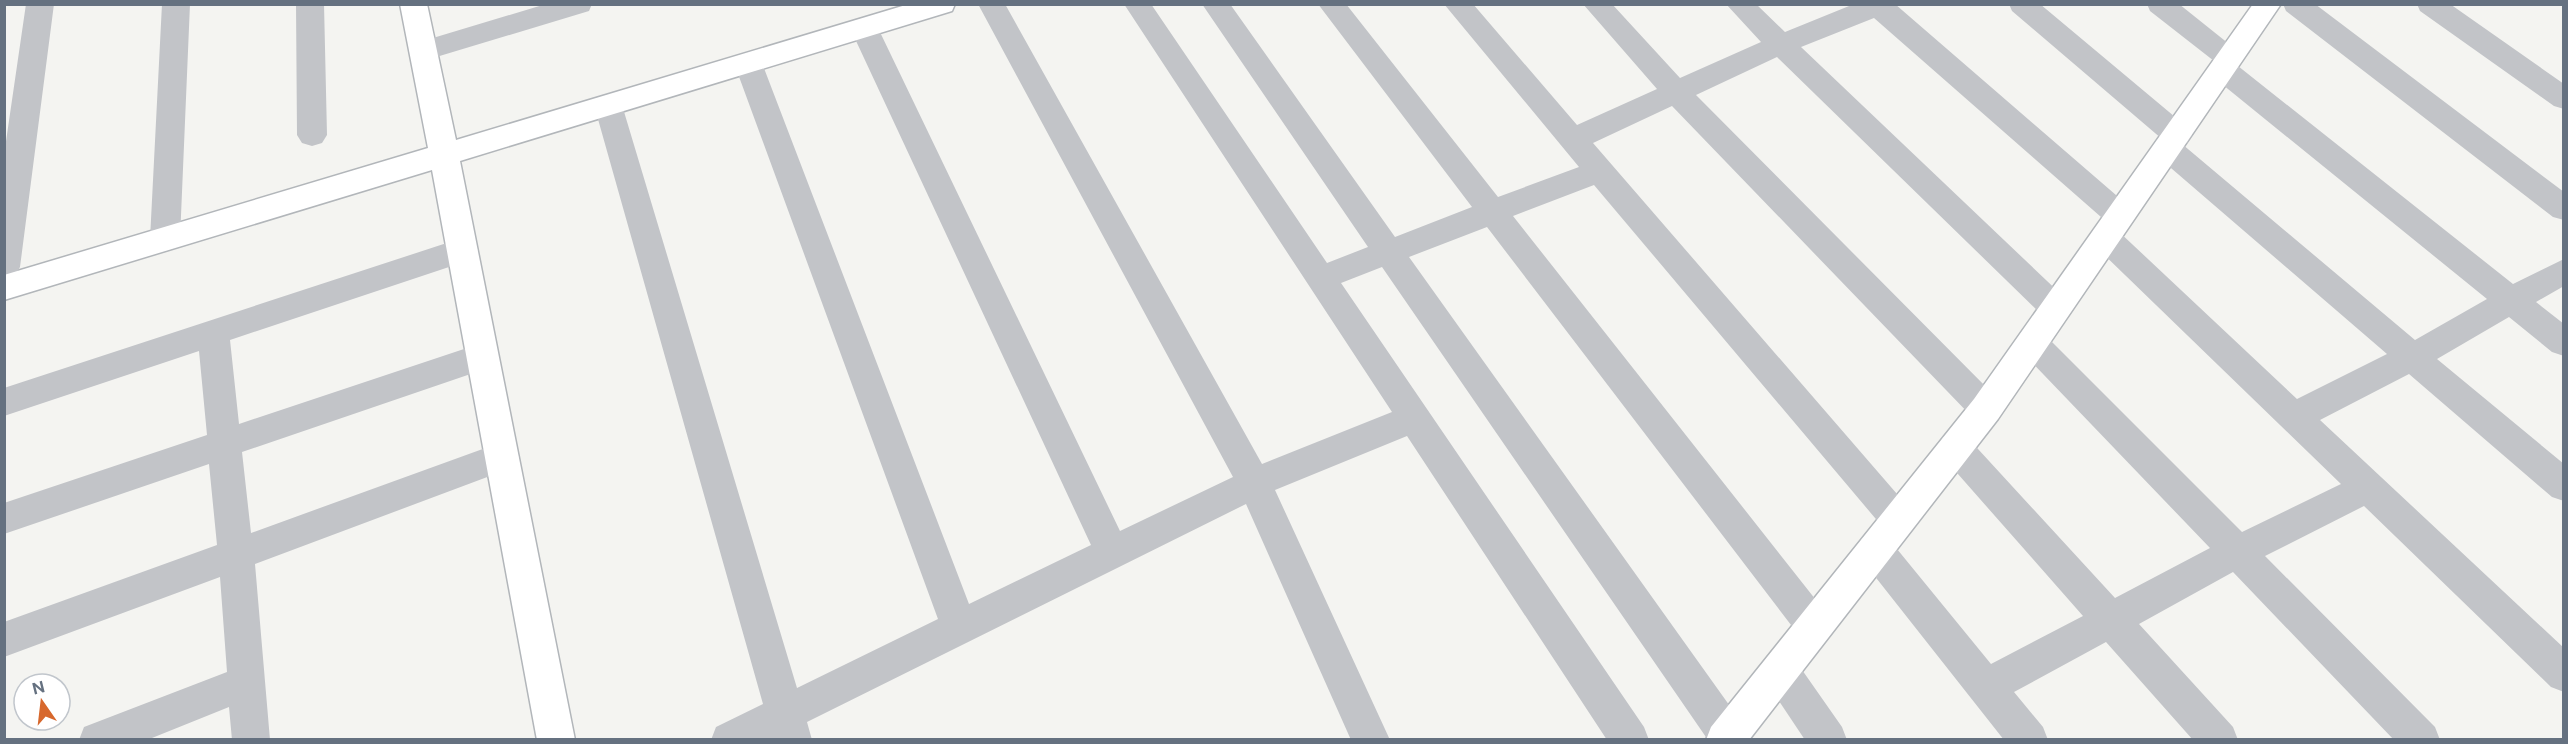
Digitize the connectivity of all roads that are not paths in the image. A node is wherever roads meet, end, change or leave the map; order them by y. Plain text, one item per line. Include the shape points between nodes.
1 (40, 4) edge
2 (176, 4) edge
3 (310, 4) edge
4 (413, 4) edge
5 (579, 4) edge
6 (991, 4) edge
7 (1137, 4) edge
8 (1215, 4) edge
9 (1331, 4) edge
10 (1457, 4) edge
11 (1596, 4) edge
12 (1739, 4) edge
13 (2022, 4) edge
14 (2160, 4) edge
15 (2268, 4) edge
16 (2296, 4) edge
17 (2430, 4) edge
18 (939, 5) edge
19 (1879, 5) edge
20 (864, 28) junction
21 (1779, 45) junction
22 (423, 51) junction
23 (748, 63) junction
24 (2226, 64) junction
25 (1676, 92) junction
26 (2564, 99) edge
27 (608, 105) junction
28 (312, 135) dead end
29 (1572, 140) junction
30 (2172, 142) junction
31 (444, 155) junction
32 (1599, 171) junction
33 (2564, 209) edge
34 (1492, 212) junction
35 (2112, 227) junction
36 (165, 239) junction
37 (462, 250) junction
38 (1389, 252) junction
39 (4, 267) edge
40 (2564, 271) edge
41 (1321, 278) junction
42 (4, 288) edge
43 (2510, 300) junction
44 (2055, 308) junction
45 (213, 333) junction
46 (2032, 342) junction
47 (2564, 343) edge
48 (482, 356) junction
49 (2412, 357) junction
50 (4, 402) edge
51 (1986, 409) junction
52 (2293, 417) junction
53 (1414, 418) junction
54 (223, 445) junction
55 (1955, 447) junction
56 (502, 457) junction
57 (1254, 483) junction
58 (2564, 486) edge
59 (2367, 488) junction
60 (4, 519) edge
61 (1898, 520) junction
62 (1875, 549) junction
63 (1112, 552) junction
64 (2237, 552) junction
65 (236, 555) junction
66 (2110, 619) junction
67 (1814, 626) junction
68 (959, 627) junction
69 (4, 640) edge
70 (1780, 670) junction
71 (2564, 674) edge
72 (246, 682) junction
73 (1986, 687) junction
74 (789, 726) edge
75 (1726, 738) edge
76 (554, 739) edge
77 (98, 740) edge
78 (251, 740) edge
79 (730, 740) edge
80 (1371, 740) edge
81 (1630, 740) edge
82 (1828, 740) edge
83 (2029, 740) edge
84 (2219, 740) edge
85 (2421, 740) edge

1 - 39 street
2 - 36 street
3 - 28 street
4 - 22 street
5 - 22 street
6 - 57 street
7 - 41 street
8 - 38 street
9 - 34 street
10 - 29 street
11 - 25 street
12 - 21 street
13 - 30 street
14 - 24 street
15 - 24 street
16 - 33 street
17 - 26 street
18 - 20 street
19 - 21 street
19 - 35 street
20 - 23 street
20 - 63 street
21 - 25 street
21 - 44 street
22 - 31 street
23 - 27 street
23 - 68 street
24 - 30 street
24 - 43 street
25 - 29 street
25 - 51 street
27 - 31 street
27 - 74 street
29 - 32 street
30 - 35 street
30 - 49 street
31 - 36 street
31 - 37 street
32 - 34 street
32 - 61 street
34 - 38 street
34 - 67 street
35 - 44 street
35 - 52 street
36 - 42 street
37 - 45 street
37 - 48 street
38 - 41 street
38 - 75 street
40 - 43 street
41 - 53 street
43 - 47 street
43 - 49 street
44 - 46 street
45 - 50 street
45 - 54 street
46 - 51 street
46 - 64 street
48 - 54 street
48 - 56 street
49 - 52 street
49 - 58 street
51 - 55 street
52 - 59 street
53 - 57 street
53 - 81 street
54 - 60 street
54 - 65 street
55 - 61 street
55 - 66 street
56 - 65 street
56 - 76 street
57 - 63 street
57 - 80 street
59 - 64 street
59 - 71 street
61 - 62 street
62 - 67 street
62 - 73 street
63 - 68 street
64 - 66 street
64 - 85 street
65 - 69 street
65 - 72 street
66 - 73 street
66 - 84 street
67 - 70 street
68 - 74 street
70 - 75 street
70 - 82 street
72 - 77 street
72 - 78 street
73 - 83 street
74 - 79 street

